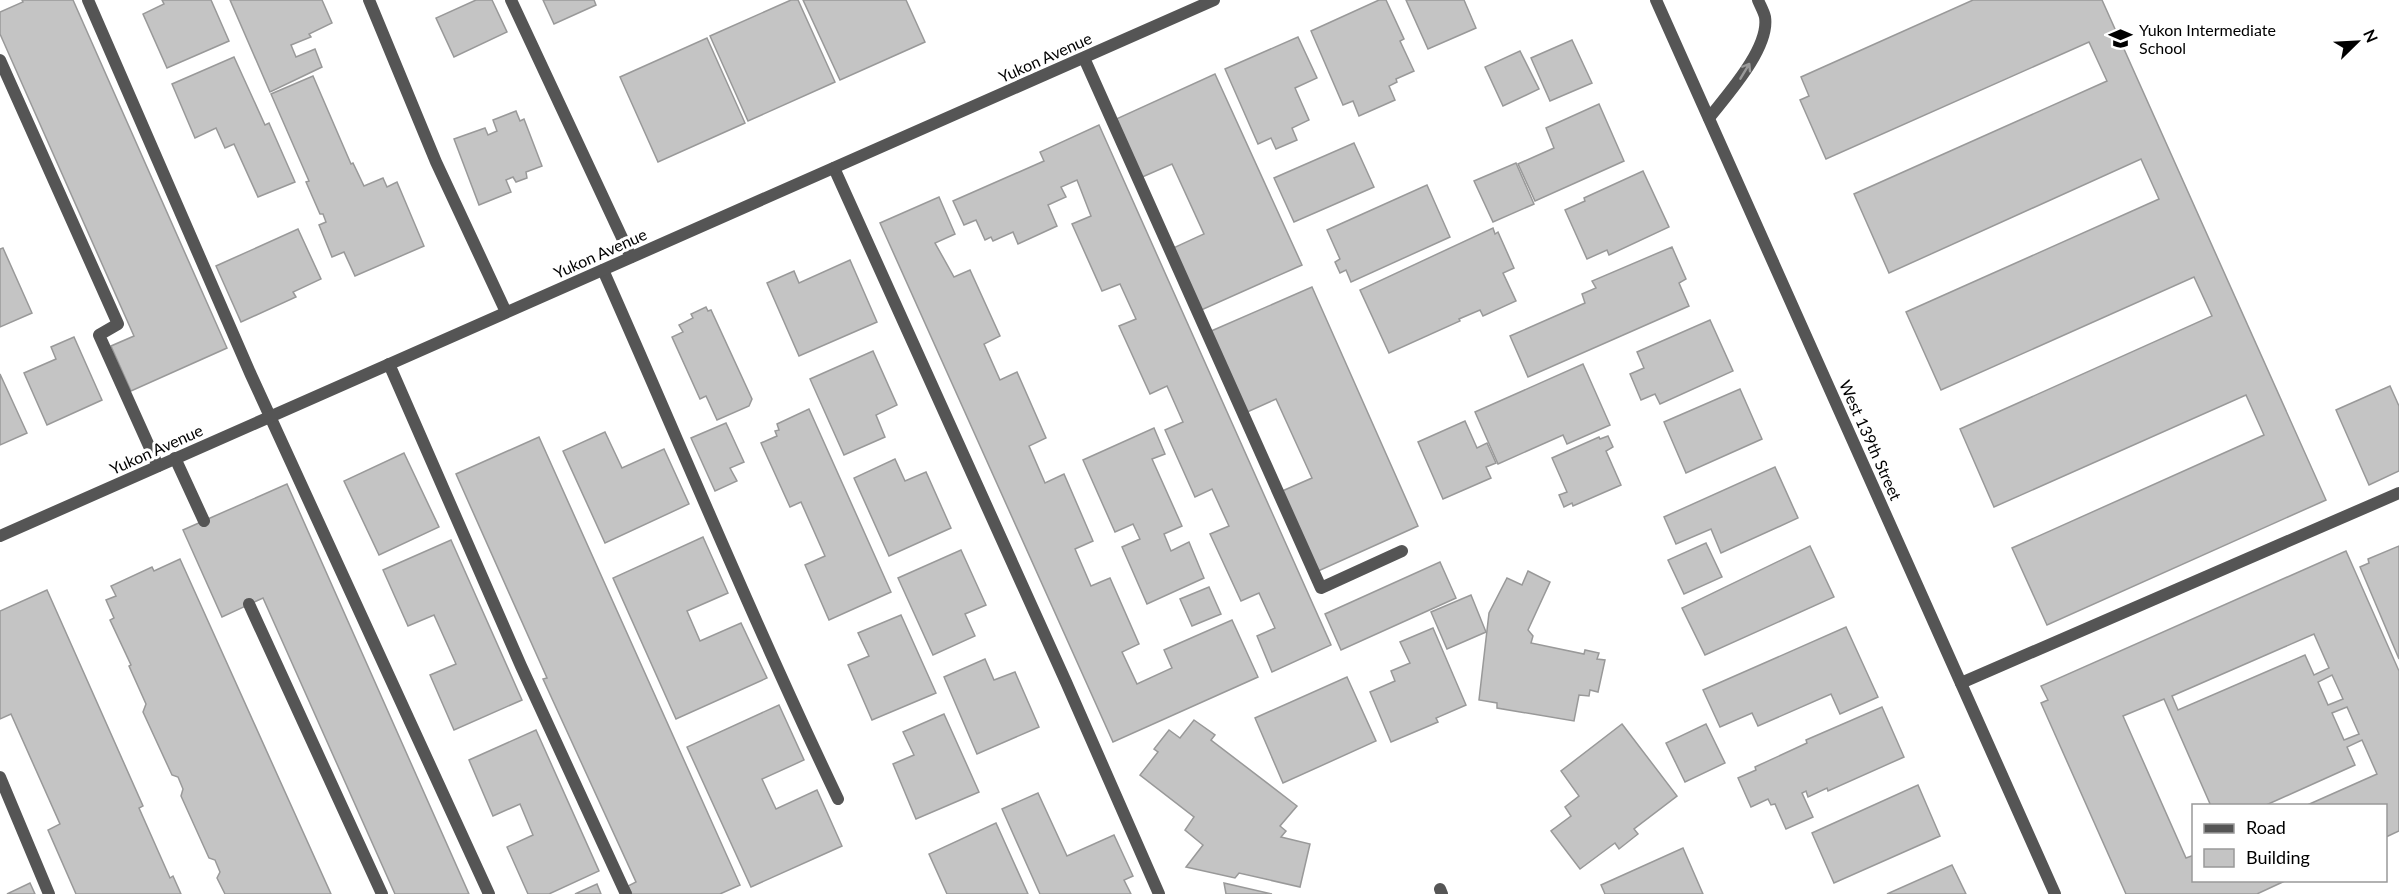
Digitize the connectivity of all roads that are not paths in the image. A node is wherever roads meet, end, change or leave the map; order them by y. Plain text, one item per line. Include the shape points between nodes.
1 (88, 0) edge
2 (369, 0) edge
3 (511, 0) edge
4 (1214, 0) edge
5 (1656, 0) edge
6 (1758, 0) edge
7 (1084, 58) junction
8 (0, 60) edge
9 (1709, 118) junction
10 (834, 168) junction
11 (631, 257) junction
12 (603, 270) junction
13 (506, 312) junction
14 (388, 364) junction
15 (271, 416) junction
16 (175, 458) junction
17 (158, 466) junction
18 (2399, 493) edge
19 (204, 521) dead end
20 (0, 536) edge
21 (1402, 551) dead end
22 (249, 604) dead end
23 (1961, 683) junction
24 (0, 777) edge
25 (838, 799) dead end
26 (49, 894) edge
27 (382, 894) edge
28 (489, 894) edge
29 (626, 894) edge
30 (1159, 894) edge
31 (2055, 894) edge

1 - 15 street
2 - 13 street via 436,162
3 - 11 street
4 - 7 street, Yukon Avenue
5 - 9 street, West 139th Street
9 -> 6 street via 1743,75 1763,38 1765,17
7 - 10 street, Yukon Avenue
7 - 21 street via 1321,588
8 - 17 street via 118,324 99,335
9 - 23 street, West 139th Street
10 - 11 street, Yukon Avenue
10 - 30 street
11 - 12 street, Yukon Avenue
12 - 13 street, Yukon Avenue
12 - 25 street via 779,676
13 - 14 street, Yukon Avenue
14 - 15 street, Yukon Avenue
14 - 29 street
15 - 16 street, Yukon Avenue
15 - 28 street
16 - 17 street, Yukon Avenue
16 - 19 street
17 - 20 street, Yukon Avenue
18 - 23 street
22 - 27 street
23 - 31 street, West 139th Street
24 - 26 street

